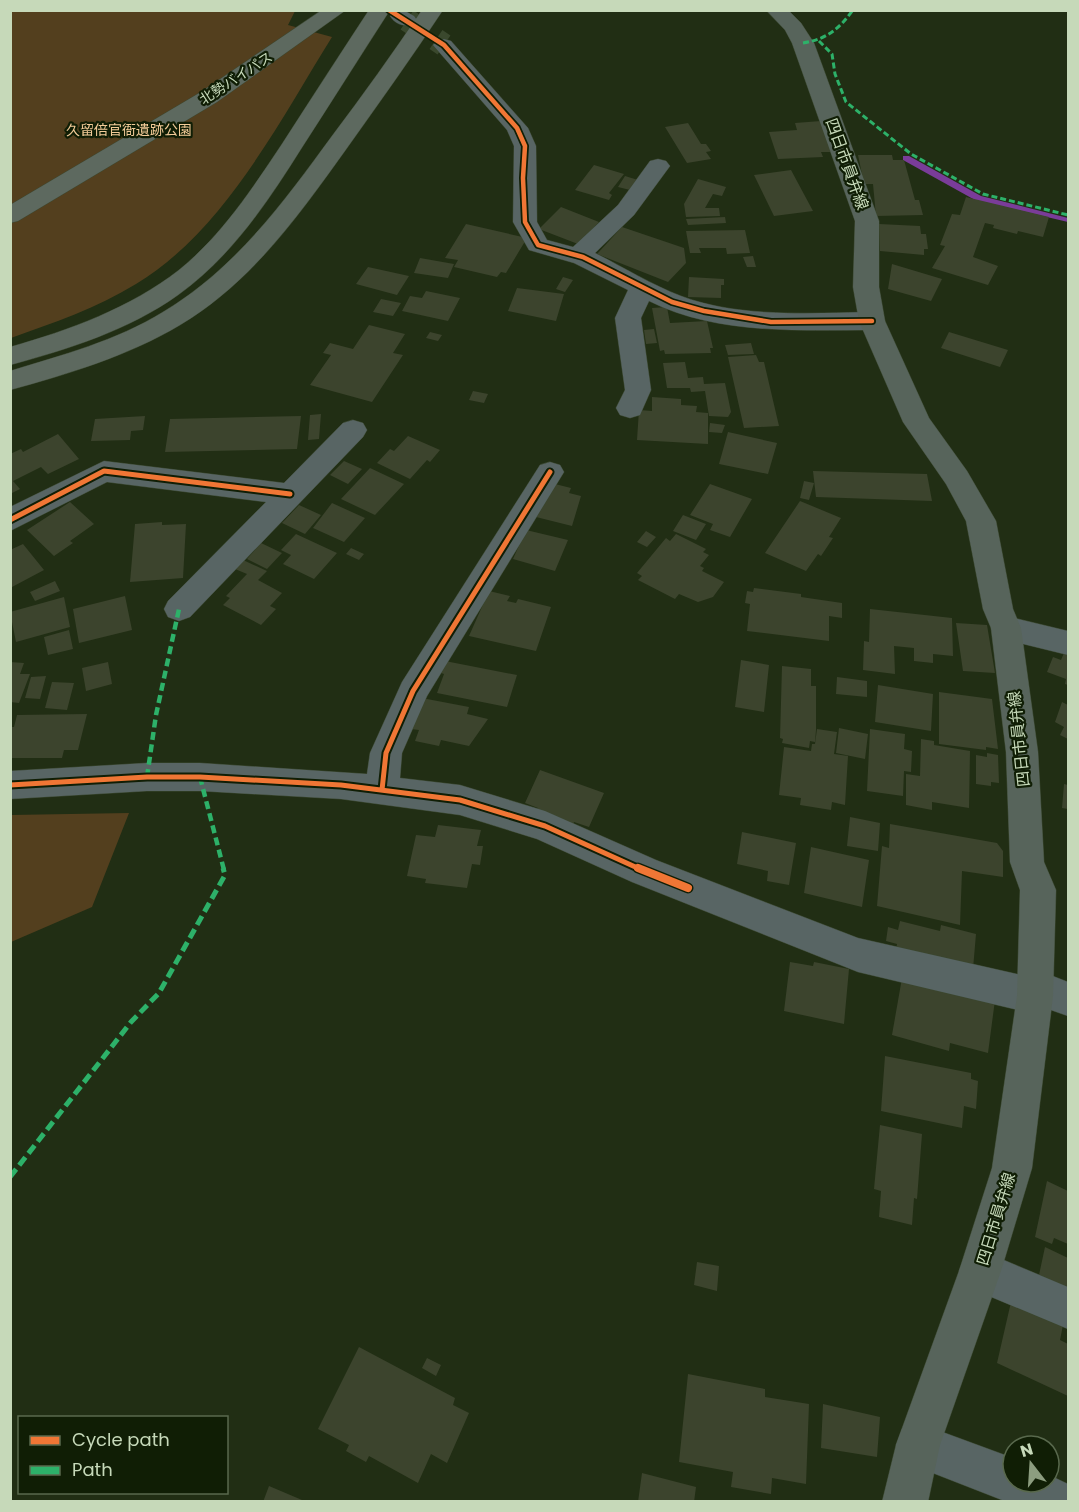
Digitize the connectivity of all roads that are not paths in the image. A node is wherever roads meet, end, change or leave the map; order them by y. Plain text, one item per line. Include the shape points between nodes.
1 (336, 10) edge
2 (434, 10) edge
3 (776, 10) edge
4 (396, 15) edge
5 (444, 45) tunnel mouth
6 (658, 166) dead end
7 (10, 216) edge
8 (579, 255) junction
9 (642, 287) junction
10 (872, 321) junction
11 (10, 356) edge
12 (10, 381) edge
13 (630, 408) dead end
14 (353, 430) dead end
15 (550, 472) dead end
16 (290, 494) junction
17 (10, 520) edge
18 (179, 609) dead end
19 (1006, 628) junction
20 (1068, 643) edge
21 (10, 785) edge
22 (382, 790) junction
23 (1046, 994) edge
24 (980, 1271) junction
25 (1068, 1308) edge
26 (918, 1445) junction
27 (1001, 1477) edge
28 (1040, 1494) edge
29 (905, 1502) edge
30 (1057, 1502) edge

1 - 7 highway, 北勢バイパス via 209,97
2 - 12 highway via 291,210 246,264 170,320 120,344
3 - 10 main road, 四日市員弁線 via 794,27 803,43 860,197 867,221 866,287
4 - 11 highway via 247,213 187,276 97,326
5 - 8 street via 517,128 525,146 525,222 538,245
6 - 8 street via 626,210
8 - 9 street
9 - 10 street via 672,302 704,311 781,322
9 - 13 street via 628,318 638,390
10 - 19 main road, 四日市員弁線 via 890,369 917,422 957,478 981,521 998,609
14 - 16 street
15 - 22 street via 413,692 386,753
16 - 17 street via 104,471
16 - 18 street
19 - 20 street
19 - 23 main road, 四日市員弁線 via 1022,752 1027,862 1038,890
21 - 22 street via 200,777
22 - 23 street via 460,800 545,826 644,871 858,955
23 - 24 main road, 四日市員弁線 via 1012,1168
24 - 25 street
24 - 26 main road, 四日市員弁線
26 - 27 street
26 - 29 main road, 四日市員弁線
28 - 30 street

